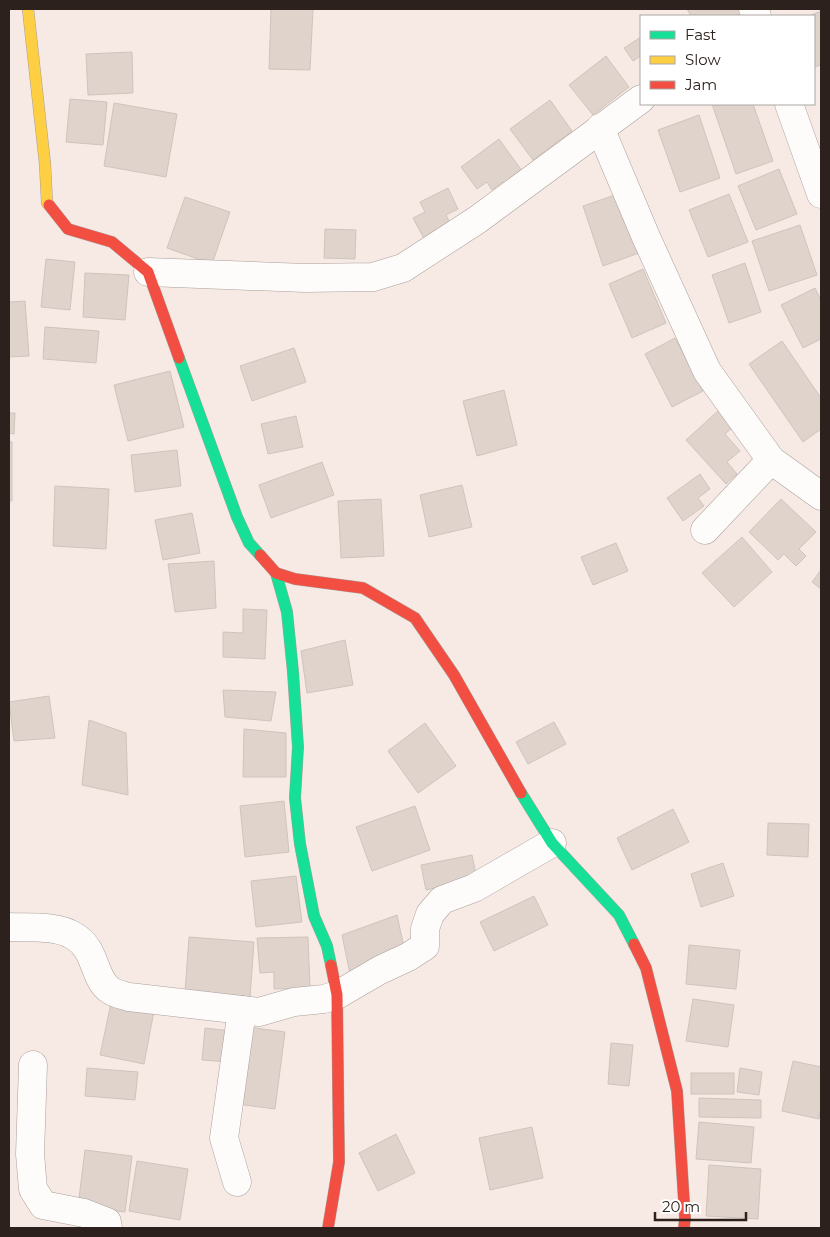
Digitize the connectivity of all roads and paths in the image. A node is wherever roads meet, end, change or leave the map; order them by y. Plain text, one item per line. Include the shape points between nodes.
1 (28, 9) edge
2 (640, 100) edge
3 (789, 105) edge
4 (600, 128) junction
5 (821, 194) edge
6 (148, 272) junction
7 (771, 460) junction
8 (821, 496) edge
9 (705, 530) dead end
10 (276, 573) junction
11 (552, 843) junction
12 (9, 927) edge
13 (337, 995) junction
14 (242, 1010) junction
15 (33, 1065) dead end
16 (237, 1182) dead end
17 (108, 1228) edge
18 (328, 1228) edge
19 (684, 1228) edge

1 - 6 main road via 47,203 68,229 112,242
2 - 4 street
3 - 5 street
4 - 6 street via 477,220 403,268 373,277 305,278
4 - 7 street via 708,371
6 - 10 main road via 237,518 249,543
7 - 8 street
7 - 9 street
10 - 11 main road via 295,579 363,588 415,618 454,675
10 - 13 main road via 287,612 292,662 298,747 295,798 300,844 314,916 326,946
11 - 13 street via 474,888 442,900 430,914 425,929 425,946
11 - 19 main road via 618,915 646,968 677,1091
12 - 14 street via 57,930 74,936 86,946 101,979 110,990 128,997
13 - 14 street via 259,1012
13 - 18 main road via 339,1162
14 - 16 street via 224,1138
15 - 17 street via 30,1154 33,1189 43,1205 84,1213 107,1222

